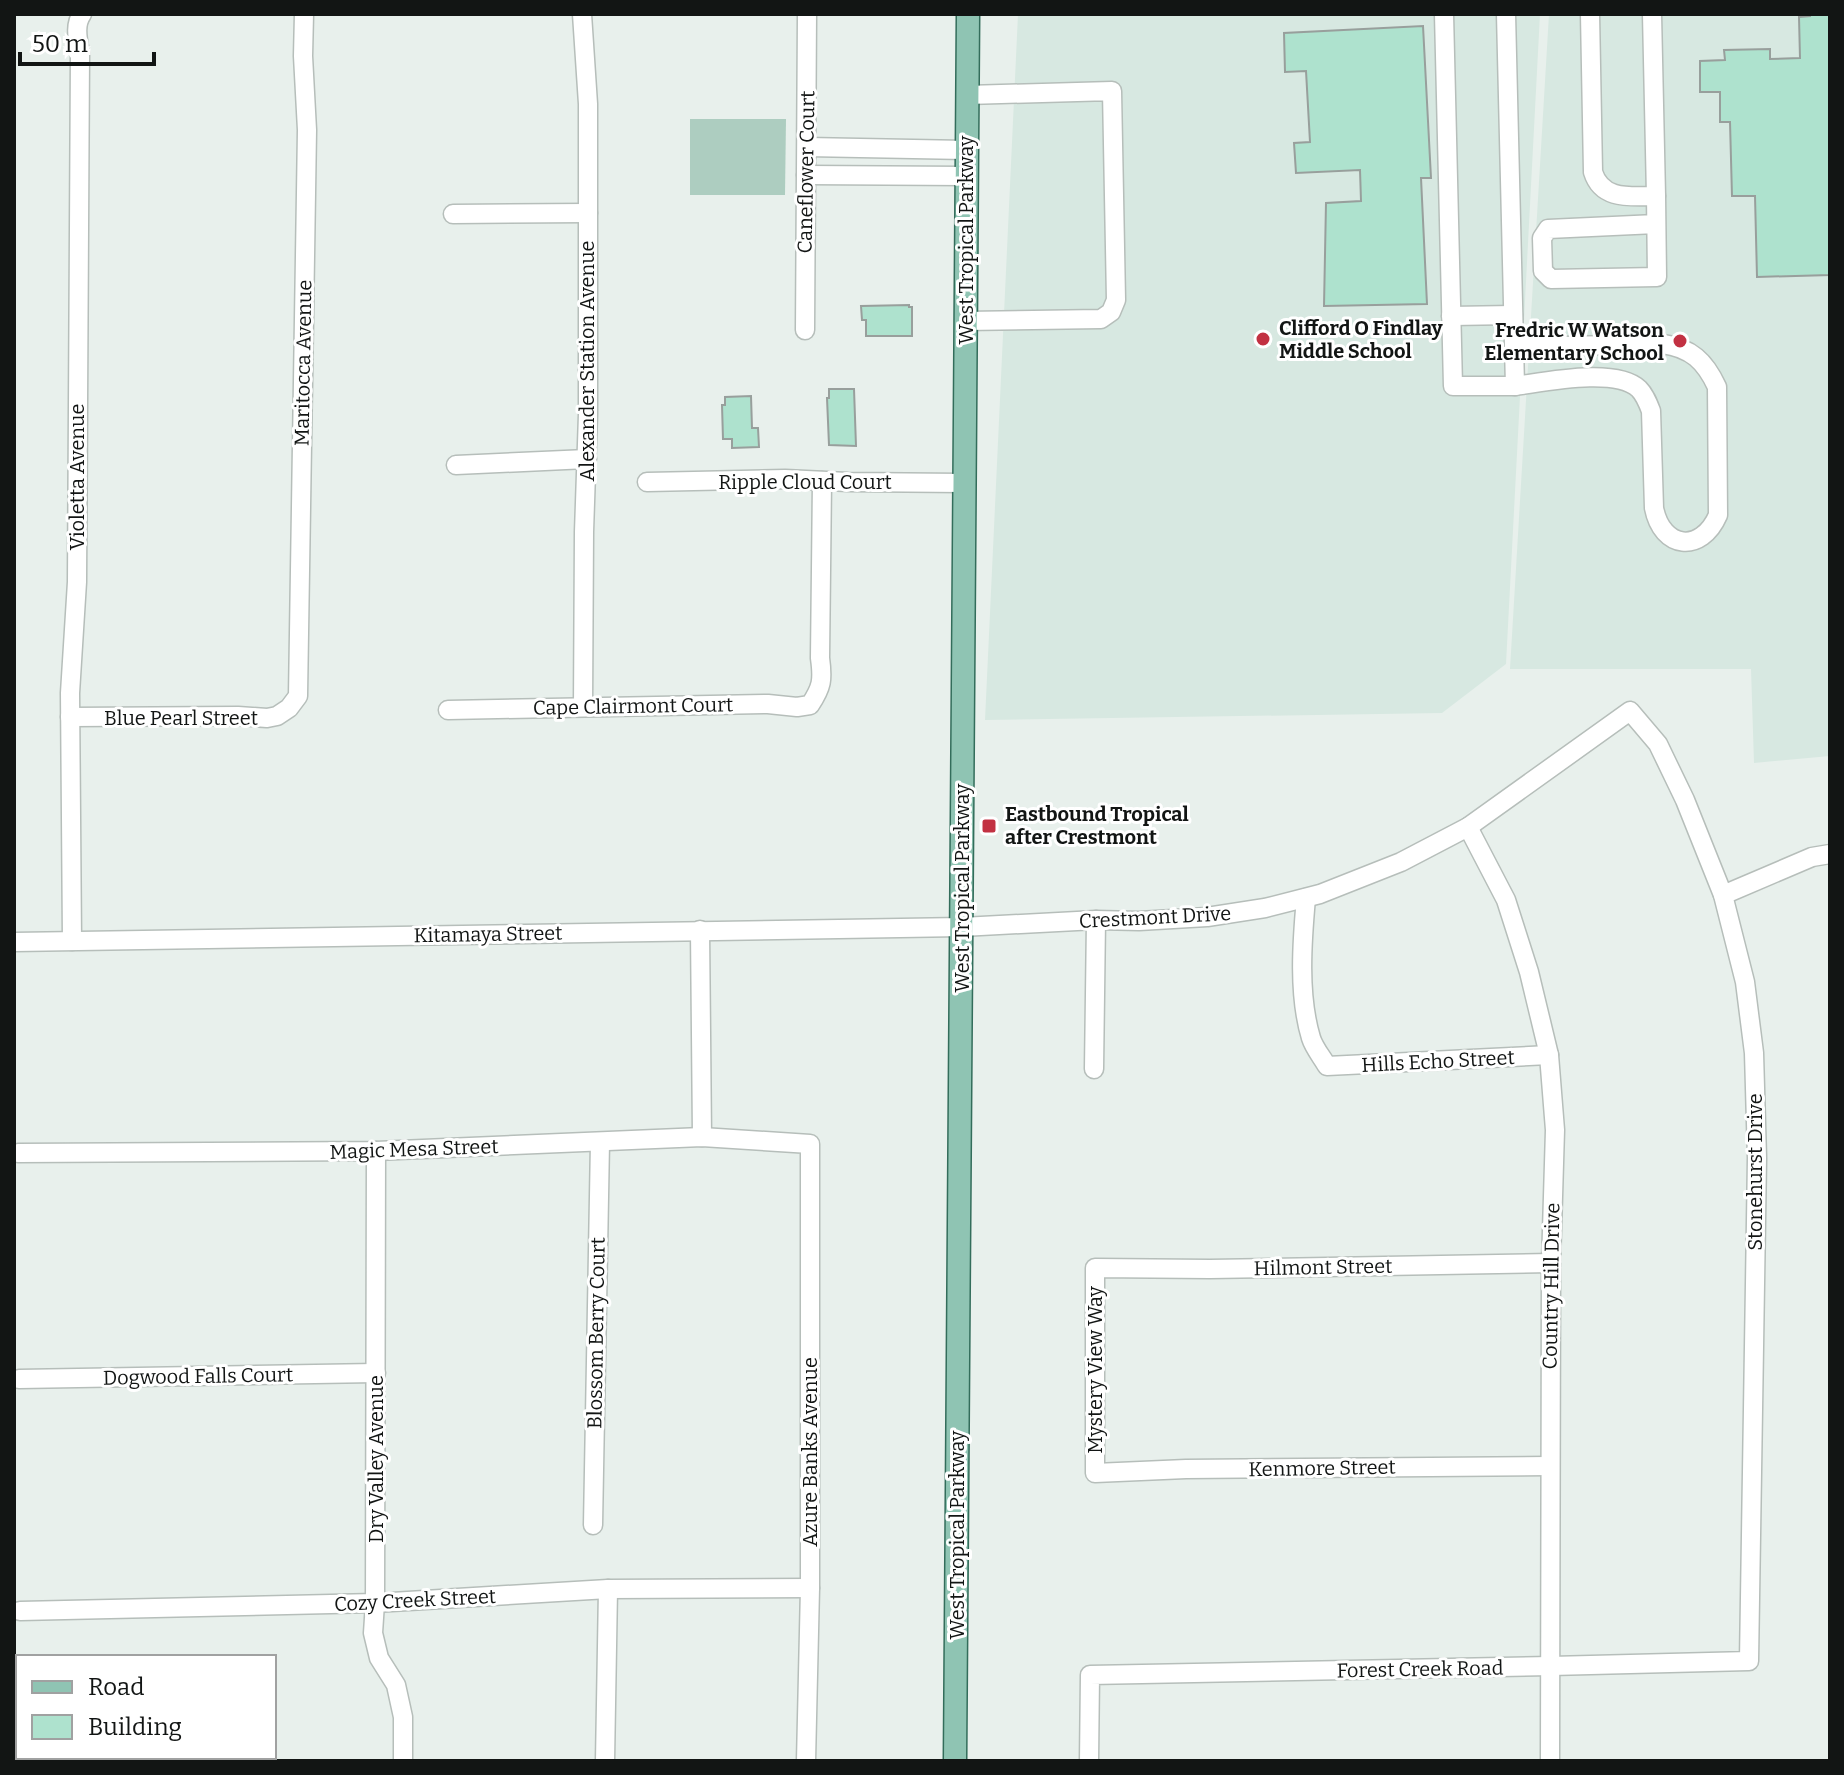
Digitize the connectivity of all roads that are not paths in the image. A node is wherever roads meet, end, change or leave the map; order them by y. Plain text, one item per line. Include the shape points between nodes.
1 (82, 14) edge
2 (304, 14) edge
3 (582, 14) edge
4 (807, 14) edge
5 (968, 14) edge
6 (1444, 14) edge
7 (1506, 14) edge
8 (1590, 14) edge
9 (1652, 14) edge
10 (967, 95) junction
11 (807, 147) junction
12 (966, 150) junction
13 (806, 175) junction
14 (966, 176) junction
15 (1656, 196) junction
16 (588, 213) junction
17 (453, 214) dead end
18 (1656, 224) junction
19 (1513, 315) junction
20 (1451, 316) junction
21 (965, 321) junction
22 (805, 330) dead end
23 (1514, 347) junction
24 (1515, 386) junction
25 (587, 459) junction
26 (456, 465) dead end
27 (822, 481) junction
28 (647, 482) dead end
29 (964, 483) junction
30 (583, 707) junction
31 (289, 708) joint
32 (448, 710) dead end
33 (1630, 711) joint
34 (70, 717) junction
35 (1468, 827) junction
36 (1830, 854) edge
37 (1723, 895) junction
38 (1306, 898) junction
39 (1096, 920) junction
40 (962, 927) junction
41 (700, 930) junction
42 (72, 941) junction
43 (14, 942) edge
44 (1549, 1055) junction
45 (1094, 1069) dead end
46 (702, 1137) junction
47 (600, 1142) junction
48 (810, 1144) joint
49 (376, 1151) junction
50 (18, 1153) dead end
51 (1551, 1263) junction
52 (1095, 1268) joint
53 (376, 1373) junction
54 (19, 1379) dead end
55 (1549, 1466) junction
56 (1095, 1473) joint
57 (593, 1525) dead end
58 (810, 1588) junction
59 (608, 1589) junction
60 (375, 1603) junction
61 (20, 1611) dead end
62 (1749, 1661) joint
63 (1551, 1666) junction
64 (403, 1761) edge
65 (605, 1761) edge
66 (806, 1761) edge
67 (955, 1761) edge
68 (1089, 1761) edge
69 (1550, 1761) edge

1 - 34 street, Violetta Avenue via 77,32 77,582
2 - 31 street, Maritocca Avenue via 299,687
3 - 16 street, Alexander Station Avenue
4 - 11 street, Caneflower Court
5 - 10 main road, West Tropical Parkway
6 - 20 street
7 - 19 street
8 - 15 street via 1596,181 1614,195
9 - 15 street
10 - 12 main road, West Tropical Parkway
10 - 21 street via 1112,91 1116,300 1101,319
11 - 12 street
11 - 13 street, Caneflower Court
12 - 14 main road, West Tropical Parkway
13 - 14 street
13 - 22 street, Caneflower Court
14 - 21 main road, West Tropical Parkway
15 - 18 street
16 - 17 street
16 - 25 street, Alexander Station Avenue
18 - 18 street via 1657,277 1551,279 1543,271 1542,238 1548,229
19 - 20 street
19 - 23 street
20 - 24 street via 1453,386
21 - 29 main road, West Tropical Parkway
23 - 24 street
23 - 24 street via 1663,344 1692,353 1717,387 1718,515 1709,533 1679,541 1656,519 1651,411 1638,388 1610,378
25 - 26 street
25 - 30 street, Alexander Station Avenue
27 - 28 street, Ripple Cloud Court
27 - 29 street, Ripple Cloud Court
27 - 30 street, Cape Clairmont Court via 822,681 810,705
29 - 40 main road, West Tropical Parkway
30 - 32 street, Cape Clairmont Court
31 - 34 street, Blue Pearl Street via 267,718
33 - 35 street, Crestmont Drive
33 - 37 street, Stonehurst Drive via 1658,744
34 - 42 street, Violetta Avenue
35 - 38 street, Crestmont Drive via 1401,862
35 - 44 street, Country Hill Drive via 1506,900
36 - 37 street
37 - 62 street, Stonehurst Drive via 1745,982 1754,1053
38 - 39 street, Crestmont Drive via 1207,917
38 - 44 street, Hills Echo Street via 1306,1012 1312,1040 1327,1066
39 - 40 street, Crestmont Drive
39 - 45 street
40 - 41 street, Kitamaya Street
40 - 67 main road, West Tropical Parkway
41 - 42 street, Kitamaya Street
41 - 46 street
42 - 43 street, Kitamaya Street
44 - 51 street, Country Hill Drive via 1555,1130
46 - 47 street, Magic Mesa Street
46 - 48 street, Magic Mesa Street
47 - 49 street, Magic Mesa Street
47 - 57 street, Blossom Berry Court
48 - 58 street, Azure Banks Avenue
49 - 50 street, Magic Mesa Street
49 - 53 street, Dry Valley Avenue
51 - 52 street, Hilmont Street
51 - 55 street, Country Hill Drive
52 - 56 street, Mystery View Way
53 - 54 street, Dogwood Falls Court
53 - 60 street, Dry Valley Avenue
55 - 56 street, Kenmore Street
55 - 63 street, Country Hill Drive
58 - 59 street, Cozy Creek Street
58 - 66 street, Azure Banks Avenue
59 - 60 street, Cozy Creek Street
59 - 65 street
60 - 61 street, Cozy Creek Street
60 - 64 street, Dry Valley Avenue via 373,1633 379,1658 396,1685 403,1717
62 - 63 street, Forest Creek Road
63 - 68 street, Forest Creek Road via 1090,1675
63 - 69 street, Country Hill Drive

